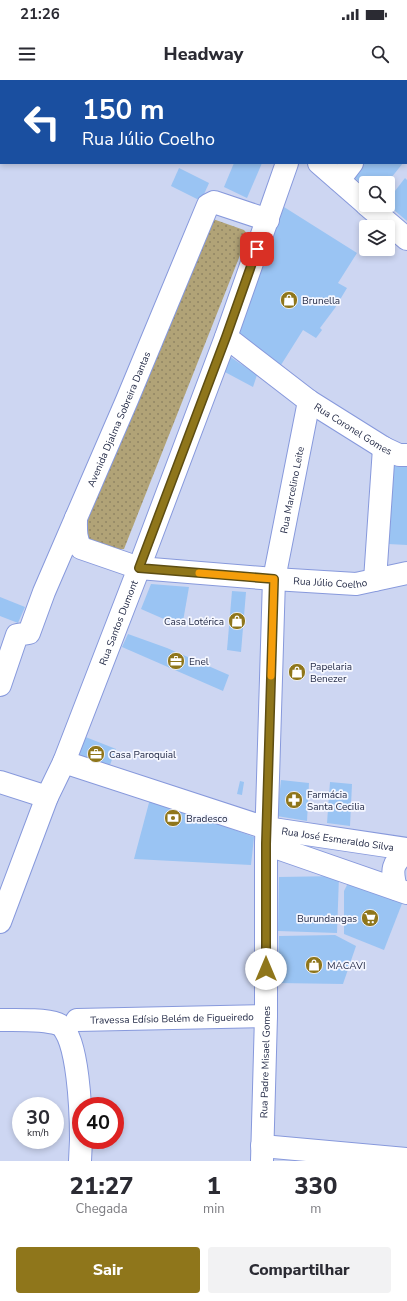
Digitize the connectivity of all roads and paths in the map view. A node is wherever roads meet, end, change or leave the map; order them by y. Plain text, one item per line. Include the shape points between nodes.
1 (288, 164) edge
2 (320, 164) edge
3 (351, 164) edge
4 (339, 180) junction
5 (359, 197) edge
6 (376, 212) edge
7 (268, 220) junction
8 (407, 239) edge
9 (226, 337) junction
10 (309, 401) junction
11 (399, 450) edge
12 (76, 518) junction
13 (139, 568) junction
14 (407, 573) edge
15 (274, 579) junction
16 (375, 580) junction
17 (0, 685) edge
18 (64, 762) junction
19 (0, 782) edge
20 (47, 797) junction
21 (266, 836) junction
22 (407, 849) edge
23 (402, 891) edge
24 (0, 922) edge
25 (266, 1016) junction
26 (0, 1020) edge
27 (77, 1020) dead end
28 (79, 1097) edge
29 (81, 1149) edge
30 (262, 1153) edge
31 (407, 1159) edge
32 (80, 1161) edge

1 - 7 street, Rua Santos Dumont
2 - 4 street
3 - 4 street
4 - 5 street
6 - 8 street
7 - 9 street, Rua Santos Dumont
7 - 12 street, Avenida Djalma Sobreira Dantas via 214,202 208,205
9 - 10 street, Rua Coronel Gomes
9 - 13 street, Rua Santos Dumont
10 - 11 street, Rua Coronel Gomes
10 - 15 street, Rua Marcelino Leite
11 - 16 street
12 - 13 street, Rua Júlio Coelho via 76,536 82,548
12 - 17 street, Avenida Djalma Sobreira Dantas via 29,633 17,635
13 - 15 street, Rua Júlio Coelho
13 - 18 street, Rua Santos Dumont
14 - 16 street, Rua Júlio Coelho
15 - 16 street, Rua Júlio Coelho via 356,584
15 - 21 street, Rua Padre Misael Gomes
18 - 20 street, Rua Santos Dumont
18 - 21 street, Rua José Esmeraldo Silva
19 - 20 street
20 - 24 street, Rua Santos Dumont
21 - 22 street, Rua José Esmeraldo Silva
21 - 23 street
21 - 25 street, Rua Padre Misael Gomes
22 - 23 street via 392,870
25 - 27 street, Travessa Edísio Belém de Figueiredo
25 - 30 street, Rua Padre Misael Gomes
26 - 28 street via 60,1025 71,1040
29 - 32 street
30 - 31 street

